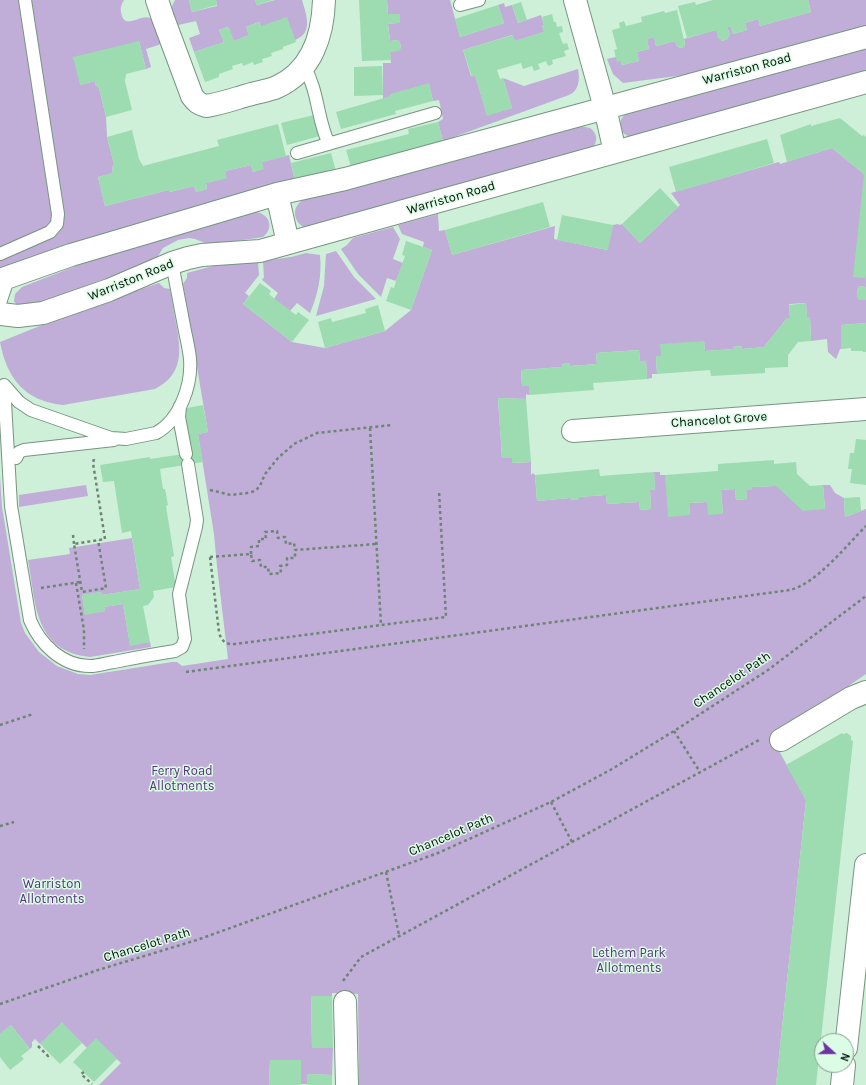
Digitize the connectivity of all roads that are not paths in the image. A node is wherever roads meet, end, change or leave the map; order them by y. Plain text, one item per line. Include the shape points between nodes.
1 (25, 0) edge
2 (157, 0) edge
3 (324, 0) edge
4 (479, 0) edge
5 (579, 1) edge
6 (460, 5) dead end
7 (866, 37) edge
8 (304, 66) junction
9 (866, 82) edge
10 (604, 108) junction
11 (435, 113) dead end
12 (329, 144) junction
13 (615, 152) junction
14 (297, 153) dead end
15 (277, 194) junction
16 (288, 244) junction
17 (0, 254) edge
18 (172, 263) junction
19 (7, 277) edge
20 (0, 303) edge
21 (0, 314) edge
22 (2, 382) edge
23 (182, 401) junction
24 (866, 409) edge
25 (573, 431) dead end
26 (116, 440) junction
27 (16, 458) dead end
28 (866, 692) edge
29 (781, 740) road end
30 (866, 865) edge
31 (345, 1002) dead end
32 (848, 1033) edge
33 (843, 1073) edge
34 (347, 1085) edge
35 (842, 1085) edge

1 - 17 lane via 58,214 56,224 50,232
2 - 8 street via 192,96 200,105 212,105 277,87
3 - 8 street via 323,22 318,40
4 - 6 lane
5 - 10 street
7 - 10 street, Warriston Road
8 - 12 lane via 314,88
9 - 13 street, Warriston Road
10 - 13 street
10 - 15 street, Warriston Road via 345,179
11 - 12 lane
12 - 14 lane
13 - 16 street, Warriston Road
15 - 16 street
15 - 19 street, Warriston Road
16 - 18 street, Warriston Road via 260,251 202,254
18 - 21 street, Warriston Road via 110,290 43,313 18,316
18 - 23 lane via 190,358 189,378
19 - 20 lane
22 - 23 lane via 11,506 30,620 45,646 70,662 90,666 175,651 185,642 179,594 196,520 180,417
22 - 26 lane via 16,399 31,410
23 - 26 lane via 172,417 156,433
24 - 25 street, Chancelot Grove
26 - 27 lane via 24,450 19,452
28 - 29 street via 851,698
30 - 32 street
31 - 34 street
33 - 35 street

